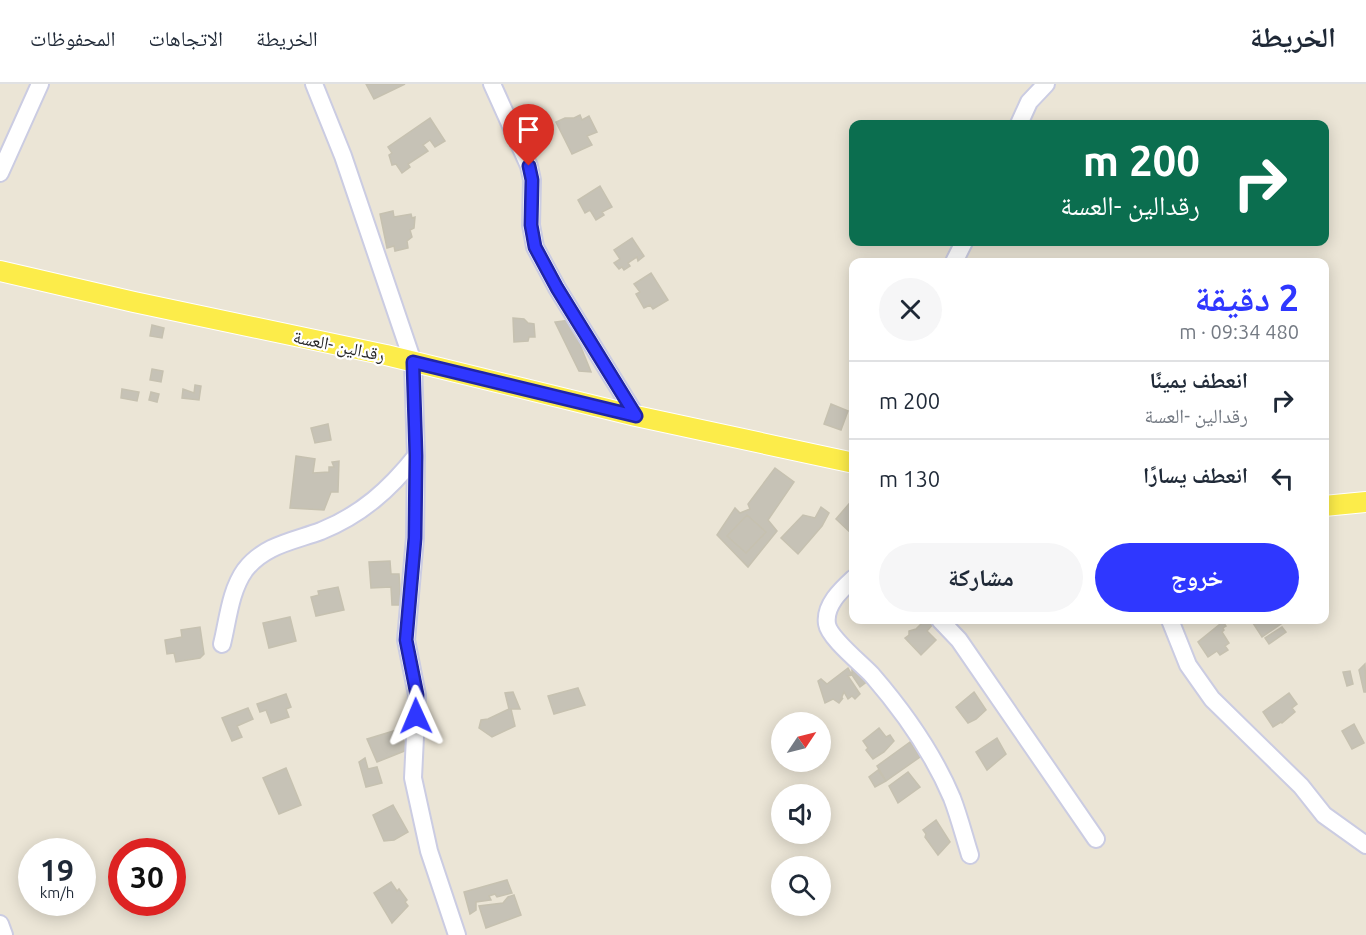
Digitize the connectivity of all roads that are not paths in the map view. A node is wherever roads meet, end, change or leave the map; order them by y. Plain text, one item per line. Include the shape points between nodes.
1 (40, 84) edge
2 (314, 84) edge
3 (492, 84) edge
4 (1046, 84) edge
5 (1021, 120) edge
6 (0, 173) edge
7 (0, 271) edge
8 (413, 362) junction
9 (636, 416) junction
10 (416, 456) junction
11 (849, 462) edge
12 (1366, 502) edge
13 (1329, 506) edge
14 (849, 583) edge
15 (944, 624) edge
16 (1172, 624) edge
17 (222, 644) dead end
18 (1096, 839) dead end
19 (1366, 845) edge
20 (970, 855) dead end
21 (0, 924) edge
22 (4, 935) edge
23 (457, 935) edge

1 - 6 street
2 - 8 street via 343,156
3 - 9 street via 529,166 535,247
4 - 5 street via 1029,102
7 - 8 main road, رقدالين -العسة
8 - 9 main road, رقدالين -العسة
8 - 10 street
9 - 11 main road, رقدالين -العسة
10 - 17 street via 372,503 321,530 288,540 246,569 235,589
10 - 23 street via 415,538 406,640 417,695 413,778 429,851
12 - 13 main road
14 - 20 street via 836,595 827,624 901,711 925,746 952,798
15 - 18 street via 959,640
16 - 19 street via 1188,665 1212,699 1301,786 1324,815
21 - 22 street

